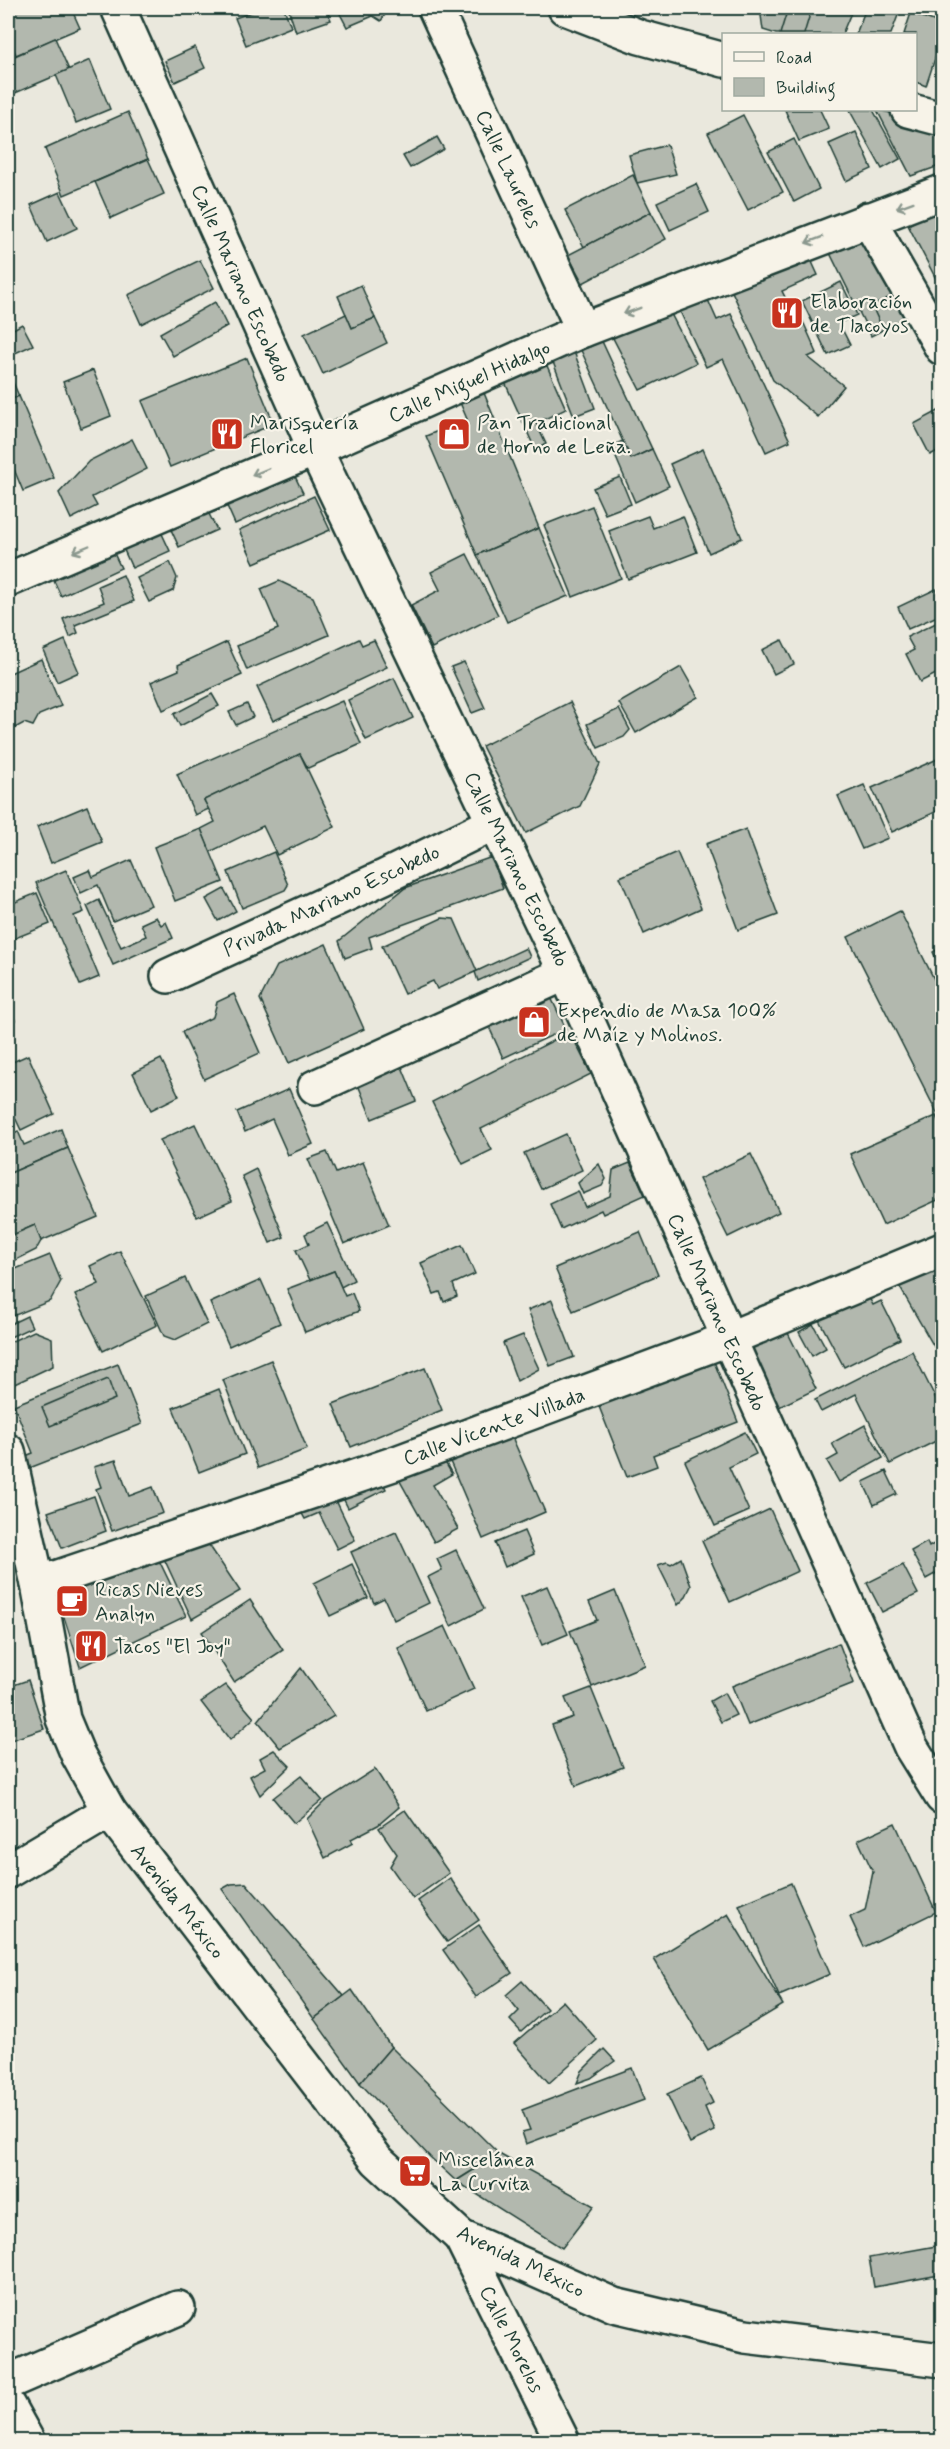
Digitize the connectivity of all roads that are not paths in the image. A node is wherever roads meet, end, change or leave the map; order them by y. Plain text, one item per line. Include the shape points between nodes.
1 (118, 8) edge
2 (435, 8) edge
3 (565, 8) edge
4 (722, 60) edge
5 (912, 111) edge
6 (942, 119) edge
7 (942, 192) edge
8 (868, 219) junction
9 (583, 330) junction
10 (942, 348) edge
11 (315, 449) junction
12 (8, 580) edge
13 (494, 823) junction
14 (566, 973) junction
15 (168, 976) dead end
16 (315, 1087) dead end
17 (942, 1250) edge
18 (728, 1339) junction
19 (8, 1450) edge
20 (38, 1584) junction
21 (942, 1797) edge
22 (109, 1811) junction
23 (8, 1871) edge
24 (461, 2237) junction
25 (178, 2308) dead end
26 (942, 2360) edge
27 (8, 2382) edge
28 (8, 2406) edge
29 (27, 2442) edge
30 (563, 2442) edge

1 - 11 street, Calle Mariano Escobedo
2 - 9 street, Calle Laureles
3 - 4 street via 640,38
5 - 6 street
7 -> 8 street, Calle Miguel Hidalgo
8 -> 9 street, Calle Miguel Hidalgo
8 - 10 street
9 - 11 street, Calle Miguel Hidalgo
11 -> 12 street, Calle Miguel Hidalgo
11 - 13 street, Calle Mariano Escobedo
13 - 14 street, Calle Mariano Escobedo
13 - 15 street, Privada Mariano Escobedo
14 - 16 street
14 - 18 street, Calle Mariano Escobedo
17 - 18 street, Calle Vicente Villada
18 - 20 street, Calle Vicente Villada via 396,1462
18 - 21 street, Calle Mariano Escobedo via 911,1748
19 - 20 street, Avenida México
20 - 22 street, Avenida México via 63,1719
22 - 23 street
22 - 24 street, Avenida México via 377,2160
24 - 26 street, Avenida México via 614,2305 745,2337
24 - 30 street, Calle Morelos
25 - 27 street
28 - 29 street

